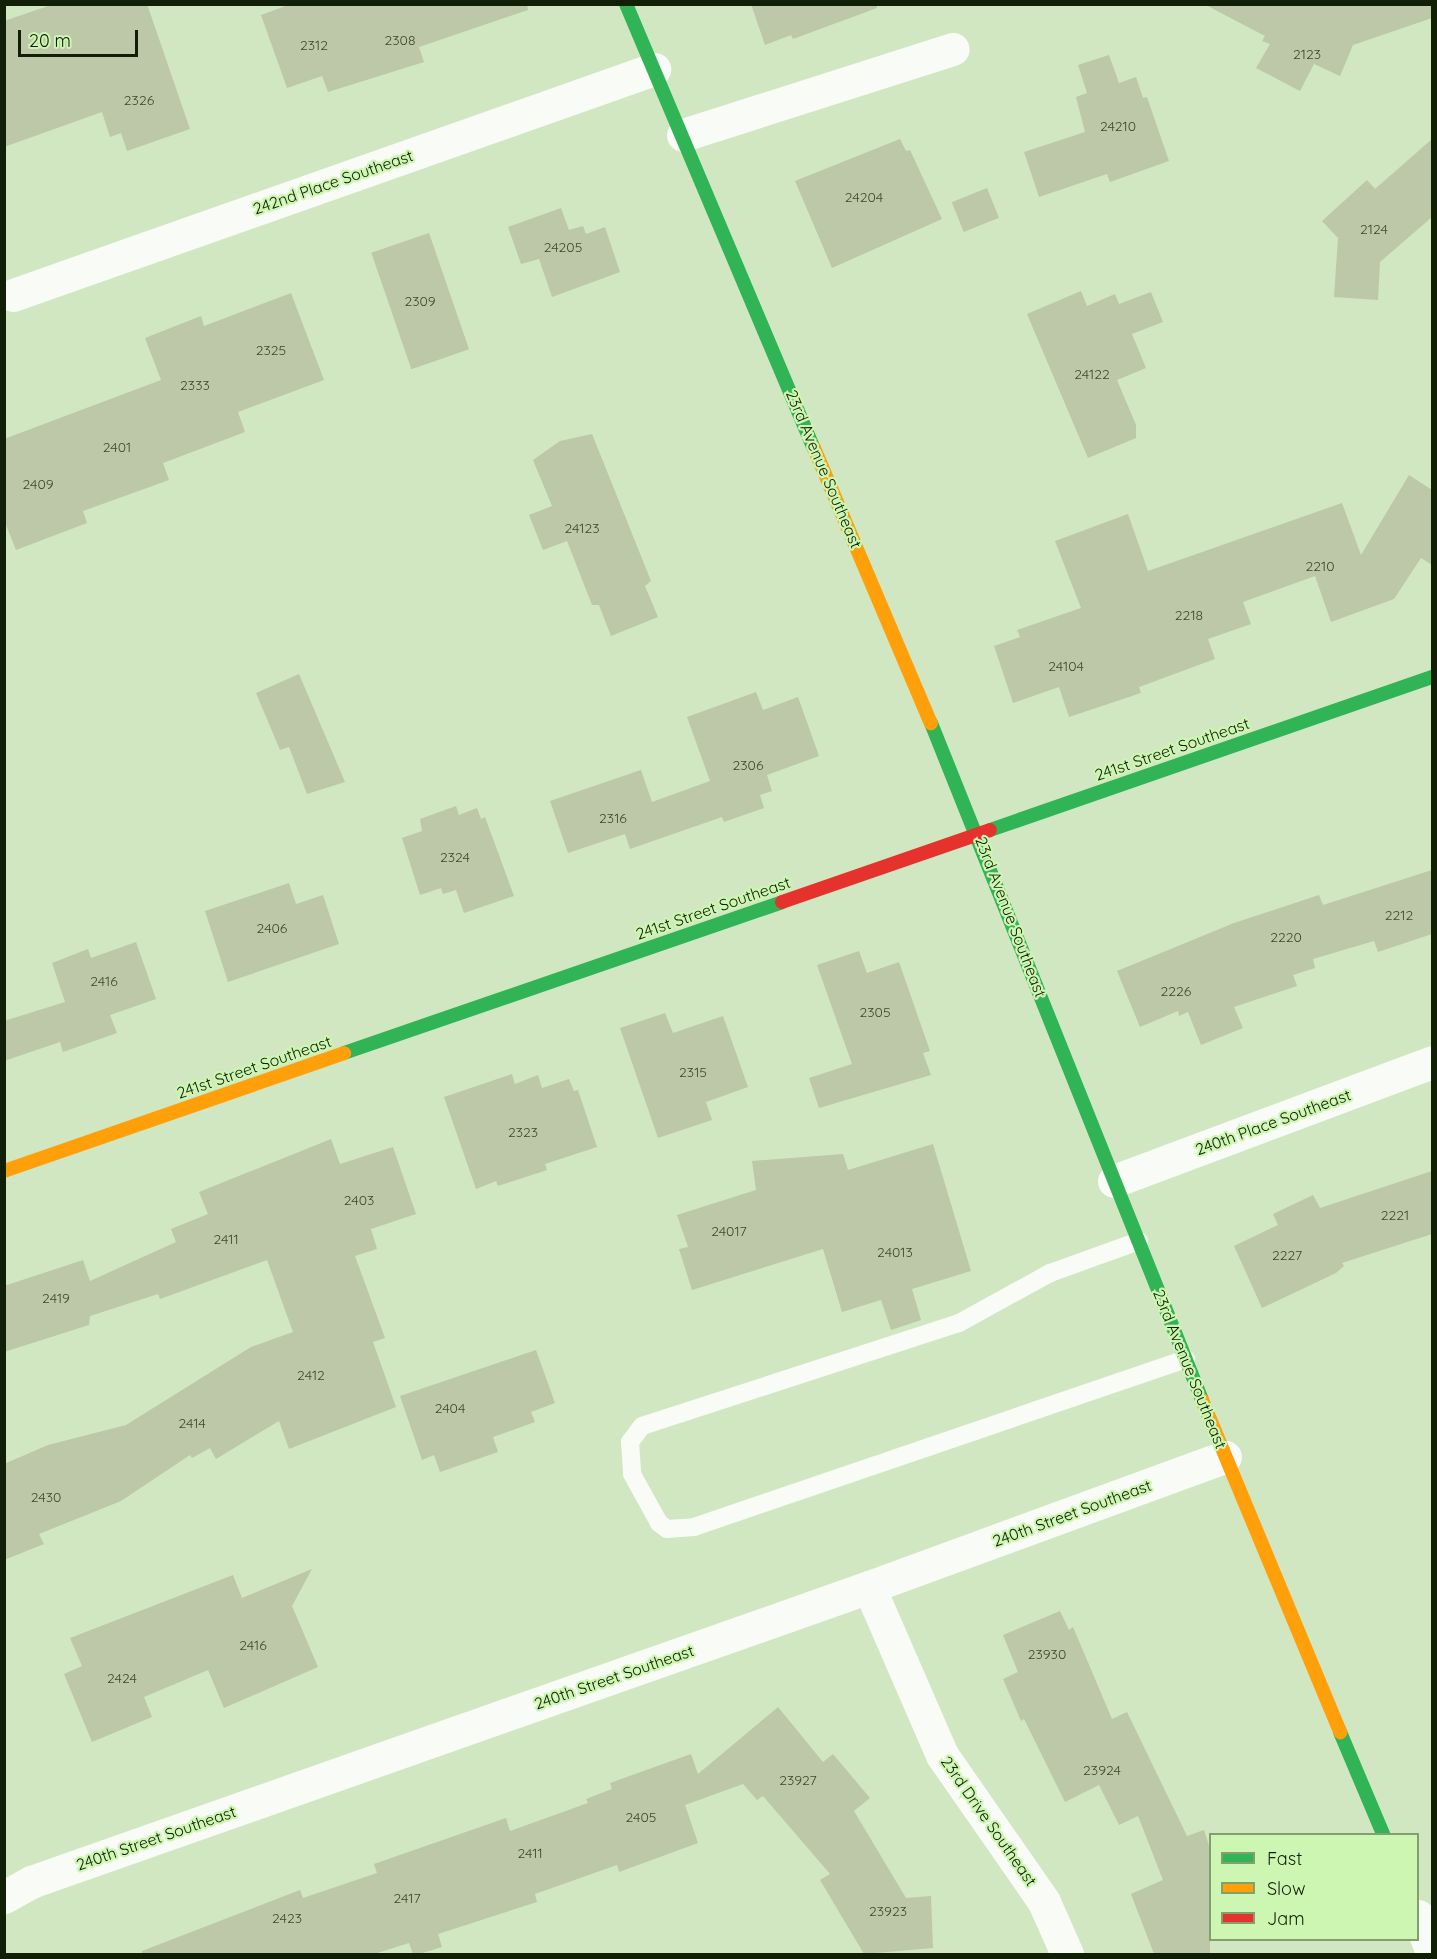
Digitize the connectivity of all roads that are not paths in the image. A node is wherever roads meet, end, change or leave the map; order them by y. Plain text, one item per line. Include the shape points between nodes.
1 (626, 4) edge
2 (953, 49) dead end
3 (654, 69) junction
4 (683, 135) junction
5 (13, 295) dead end
6 (1432, 677) edge
7 (978, 834) junction
8 (1432, 1062) edge
9 (4, 1171) edge
10 (1114, 1181) junction
11 (1138, 1241) junction
12 (1186, 1359) junction
13 (1225, 1457) junction
14 (868, 1587) junction
15 (1383, 1833) edge
16 (4, 1897) edge
17 (1419, 1919) edge
18 (1432, 1952) edge
19 (1067, 1954) edge

1 - 3 street, 23rd Avenue Southeast
2 - 4 street
3 - 4 street, 23rd Avenue Southeast
3 - 5 street, 242nd Place Southeast
4 - 7 street, 23rd Avenue Southeast
6 - 7 street, 241st Street Southeast
7 - 9 street, 241st Street Southeast
7 - 10 street, 23rd Avenue Southeast
8 - 10 street, 240th Place Southeast
10 - 11 street, 23rd Avenue Southeast
11 - 12 street, 23rd Avenue Southeast
11 - 12 lane via 1050,1273 959,1323 642,1426 630,1442 633,1474 659,1523 667,1529 694,1527
12 - 13 street, 23rd Avenue Southeast
13 - 14 street, 240th Street Southeast
13 - 15 street, 23rd Avenue Southeast
14 - 16 street, 240th Street Southeast via 31,1882
14 - 19 street, 23rd Drive Southeast via 942,1755 1044,1902
17 - 18 street

